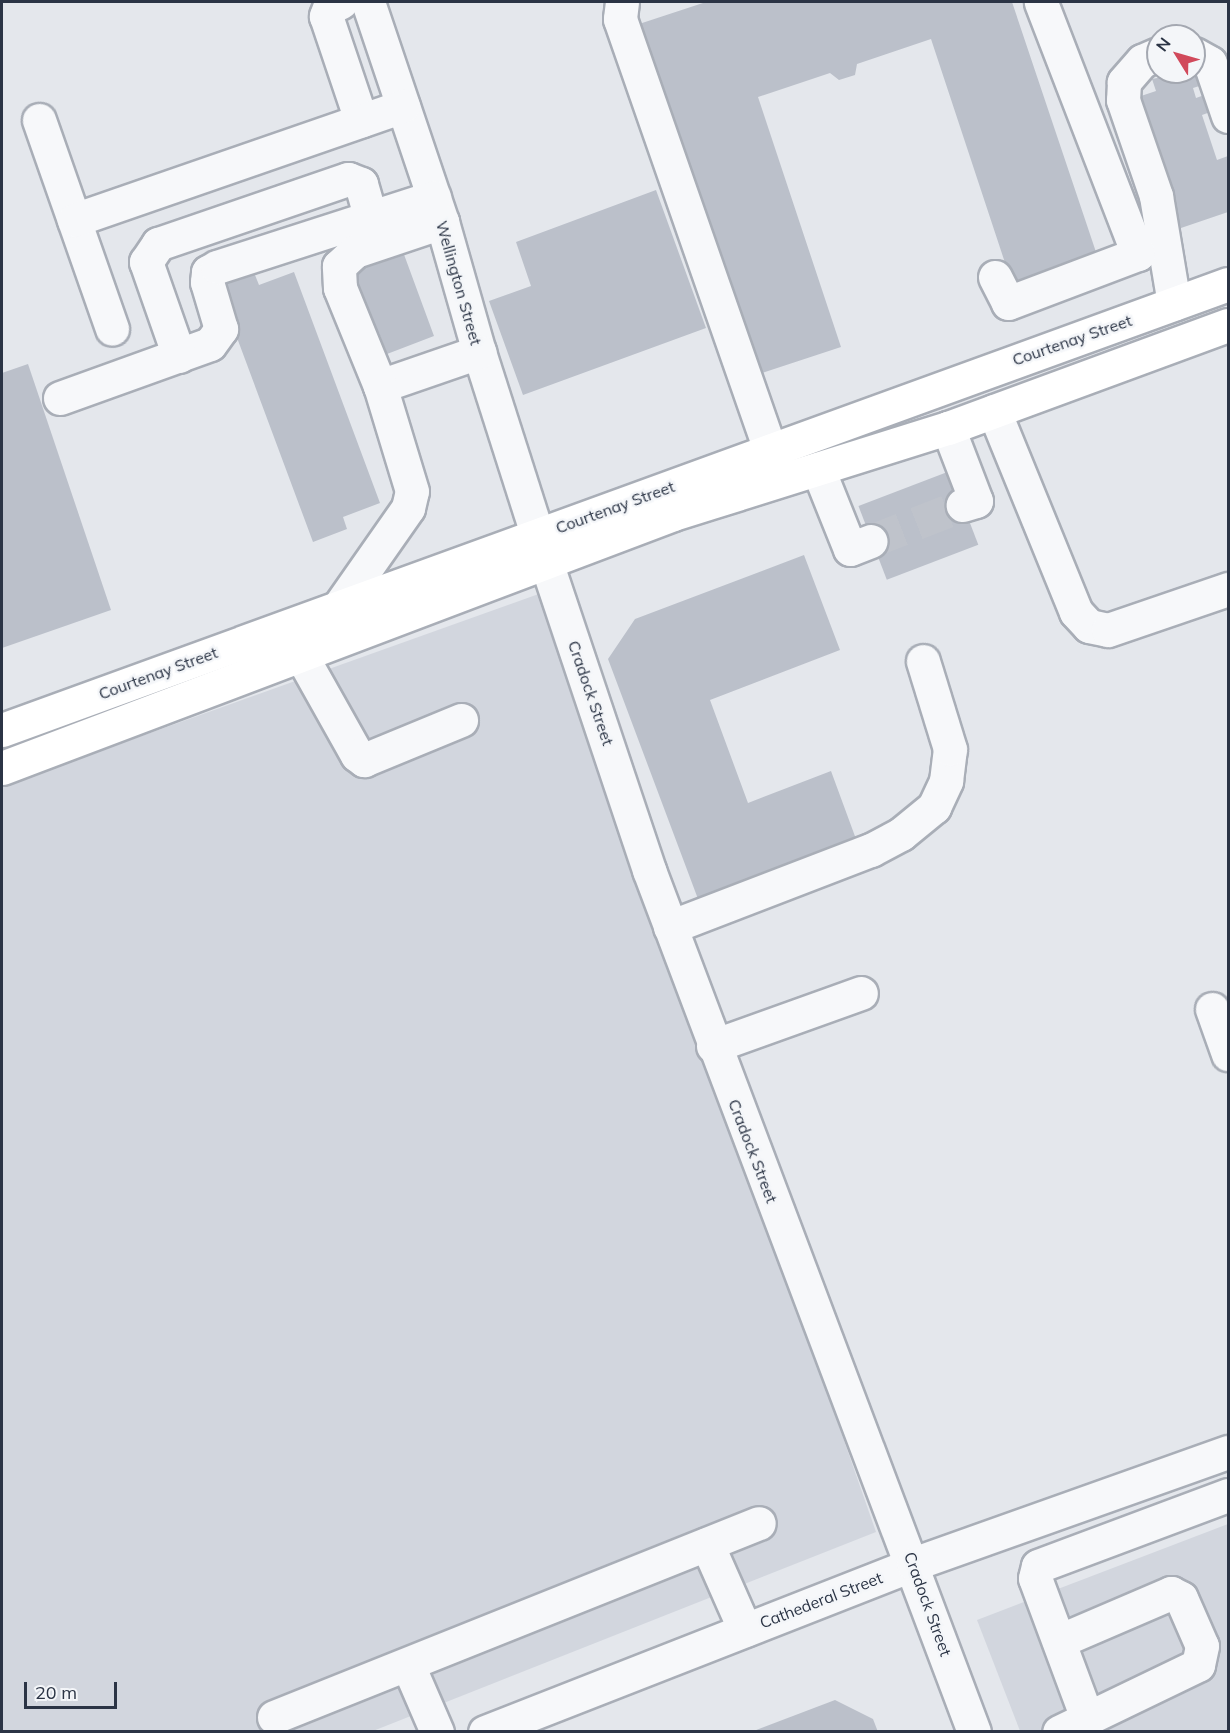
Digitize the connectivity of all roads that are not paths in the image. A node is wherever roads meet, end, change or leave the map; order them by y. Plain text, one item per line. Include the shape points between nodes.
1 (341, 2) edge
2 (368, 2) edge
3 (622, 2) edge
4 (1041, 2) edge
5 (1146, 60) edge
6 (1206, 61) edge
7 (403, 106) junction
8 (1228, 116) edge
9 (39, 120) dead end
10 (361, 120) junction
11 (438, 209) junction
12 (371, 218) junction
13 (74, 220) junction
14 (995, 277) dead end
15 (1228, 284) edge
16 (1174, 304) junction
17 (1228, 325) edge
18 (112, 329) dead end
19 (479, 352) junction
20 (179, 356) junction
21 (380, 386) junction
22 (60, 398) dead end
23 (994, 411) junction
24 (948, 428) junction
25 (770, 450) junction
26 (818, 469) junction
27 (963, 505) dead end
28 (871, 541) tunnel mouth
29 (543, 550) junction
30 (1228, 589) edge
31 (338, 608) junction
32 (302, 657) junction
33 (924, 661) dead end
34 (461, 720) dead end
35 (2, 730) edge
36 (2, 768) edge
37 (670, 927) junction
38 (861, 993) dead end
39 (1212, 1009) dead end
40 (713, 1046) junction
41 (1228, 1054) edge
42 (1228, 1452) edge
43 (1228, 1495) edge
44 (759, 1523) dead end
45 (707, 1544) junction
46 (913, 1564) junction
47 (745, 1630) junction
48 (1059, 1641) junction
49 (408, 1665) junction
50 (274, 1718) dead end
51 (1073, 1725) edge
52 (490, 1730) edge
53 (437, 1731) edge
54 (974, 1731) edge

1 - 10 street via 329,8 326,16
2 - 7 street, Wellington Street
3 - 25 street via 620,19 740,373
4 - 14 street via 1138,254 1008,303
5 - 16 street via 1124,82 1123,100 1156,196
6 - 8 street
7 - 10 street
7 - 11 street, Wellington Street
9 - 13 street
10 - 13 street
11 - 12 street
11 - 19 street, Wellington Street
11 - 21 street via 355,251 339,266 340,288
12 - 20 street via 208,272 207,282 221,328 218,338
12 - 20 street via 361,184 348,179 158,244 146,262
13 - 18 street
15 - 16 highway, Courtenay Street
16 - 25 highway, Courtenay Street
17 - 23 highway, Courtenay Street
19 - 21 street
19 - 29 street, Wellington Street
20 - 22 street
21 - 31 street via 412,499
23 - 24 highway, Courtenay Street
23 - 30 street via 1076,612 1089,626 1108,630
24 - 26 highway, Courtenay Street
24 - 27 street via 976,501
25 - 29 highway, Courtenay Street
26 - 28 street via 850,549
26 - 29 highway, Courtenay Street
29 - 31 highway, Courtenay Street
29 - 32 highway, Courtenay Street
29 - 37 street, Cradock Street
31 - 35 highway, Courtenay Street
32 - 34 street via 357,755 364,760
32 - 36 highway, Courtenay Street
33 - 37 street via 950,749 946,781 933,807 901,834 871,850
37 - 40 street, Cradock Street
38 - 40 street
39 - 41 street
40 - 46 street, Cradock Street
42 - 46 street, Cathederal Street
43 - 48 street via 1038,1566 1035,1578
44 - 45 street
45 - 47 street
45 - 49 street
46 - 47 street, Cathederal Street
46 - 54 street, Cradock Street
47 - 52 street, Cathederal Street
48 - 51 street
48 - 51 street via 1171,1593 1181,1598 1202,1646 1198,1665
49 - 50 street
49 - 53 street

